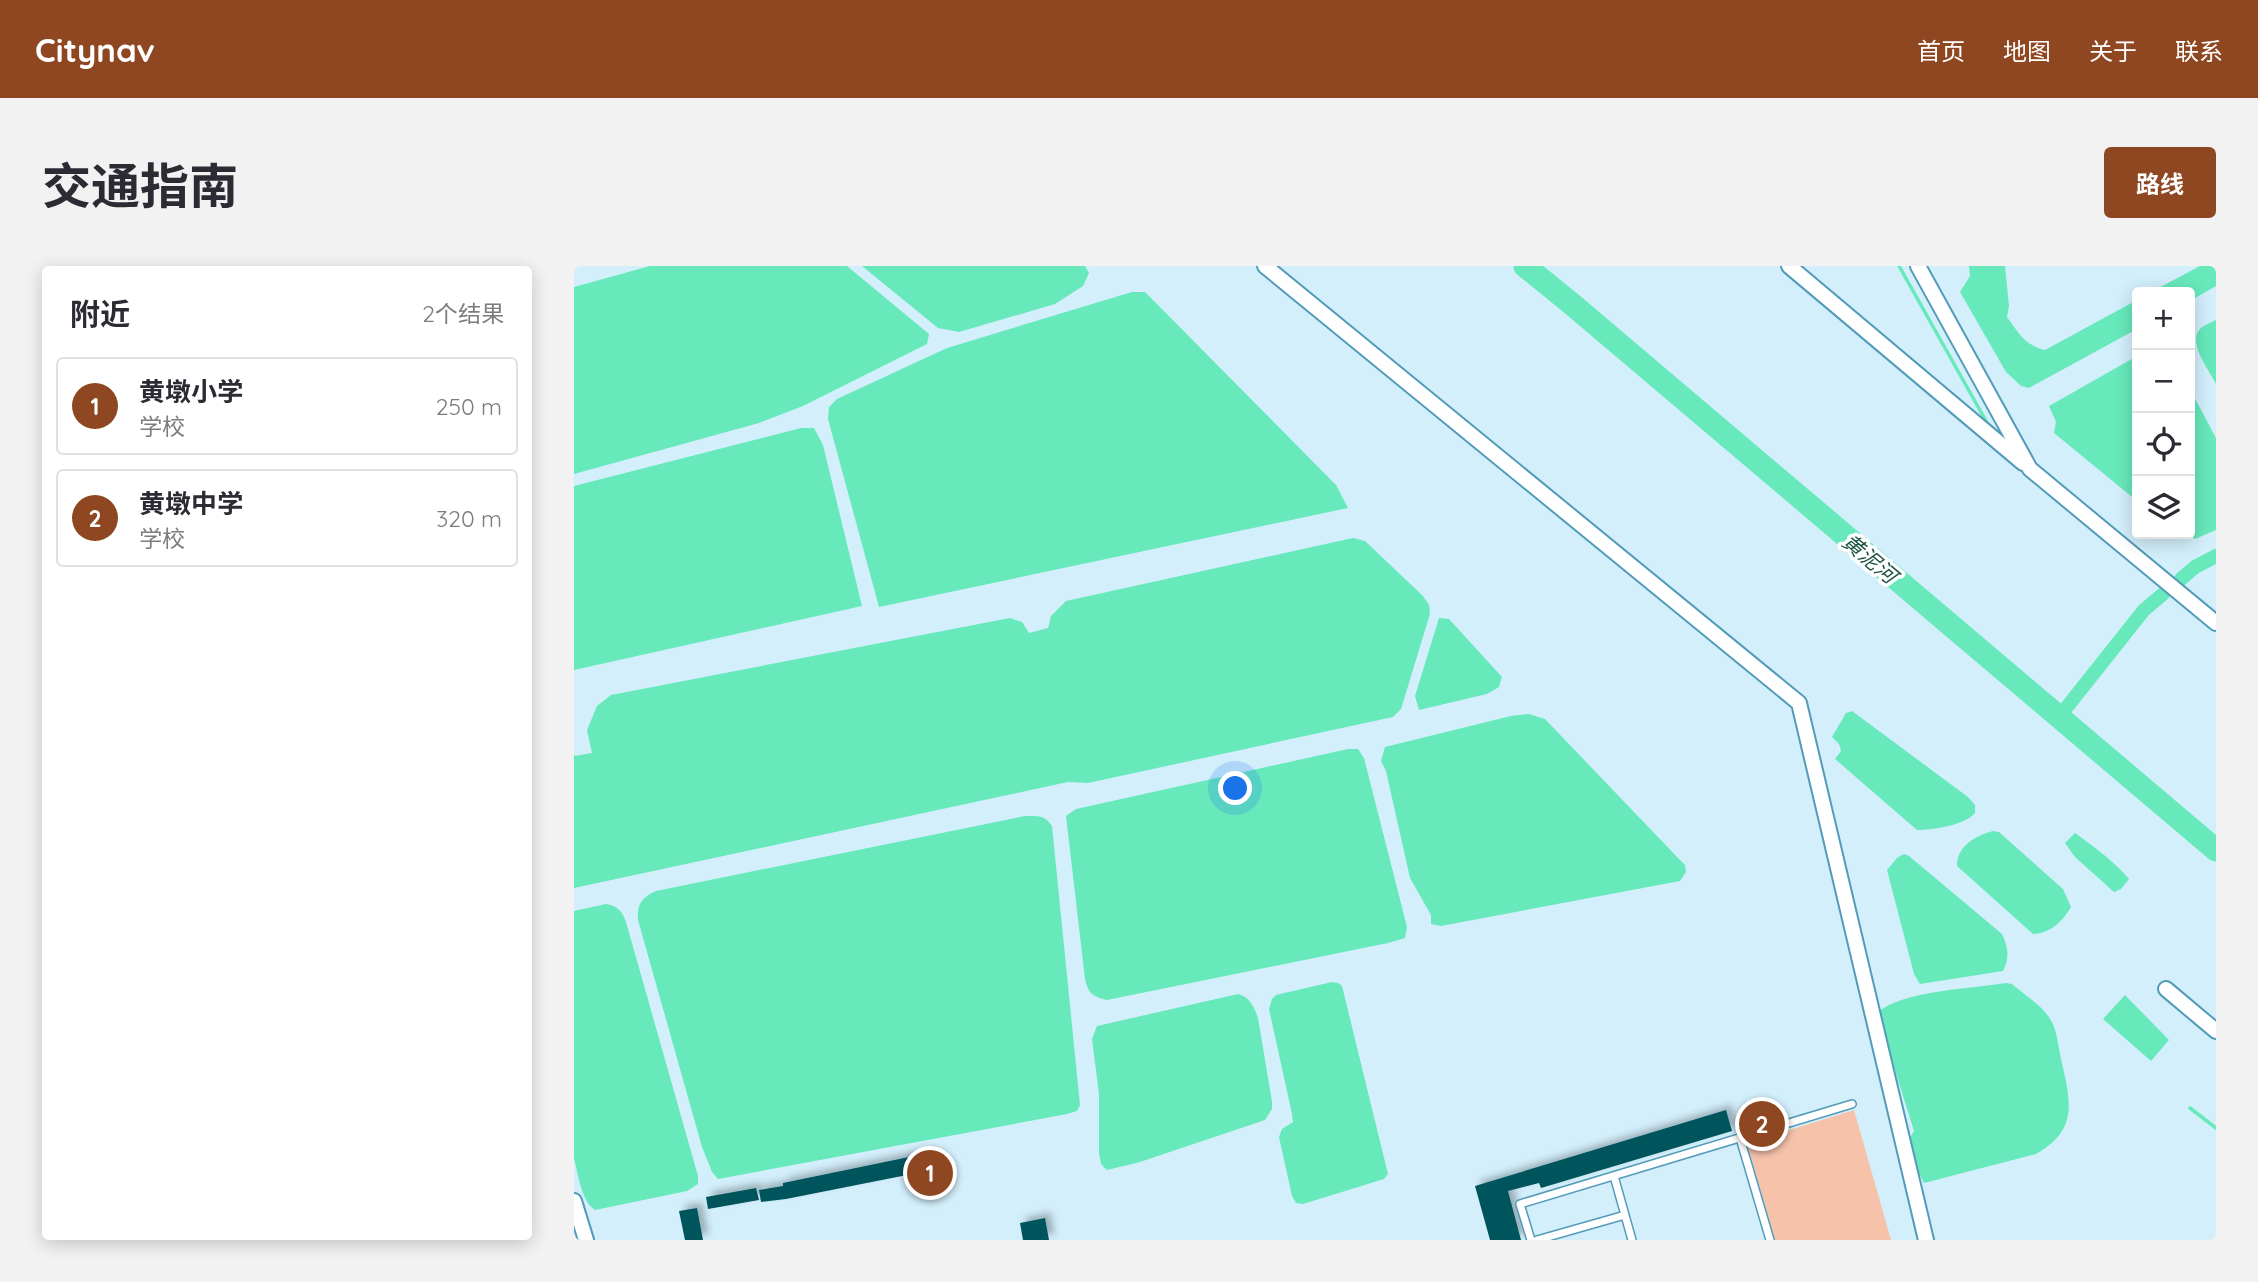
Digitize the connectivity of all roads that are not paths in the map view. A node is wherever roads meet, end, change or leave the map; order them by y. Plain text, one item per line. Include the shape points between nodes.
1 (1265, 266) edge
2 (1789, 266) edge
3 (1918, 266) edge
4 (2030, 469) junction
5 (2216, 623) edge
6 (2166, 989) dead end
7 (2216, 1031) edge
8 (1852, 1104) dead end
9 (1740, 1138) junction
10 (1614, 1176) junction
11 (574, 1201) edge
12 (1625, 1214) junction
13 (586, 1240) edge
14 (1531, 1240) edge
15 (1537, 1240) edge
16 (1632, 1240) edge
17 (1770, 1240) edge
18 (1926, 1240) edge

1 - 18 street via 1799,704
2 - 4 street
3 - 4 street
4 - 5 street
6 - 7 street
8 - 9 lane
9 - 10 lane
9 - 17 lane
10 - 12 lane
10 - 14 lane via 1520,1204
11 - 13 street
12 - 15 lane
12 - 16 lane

